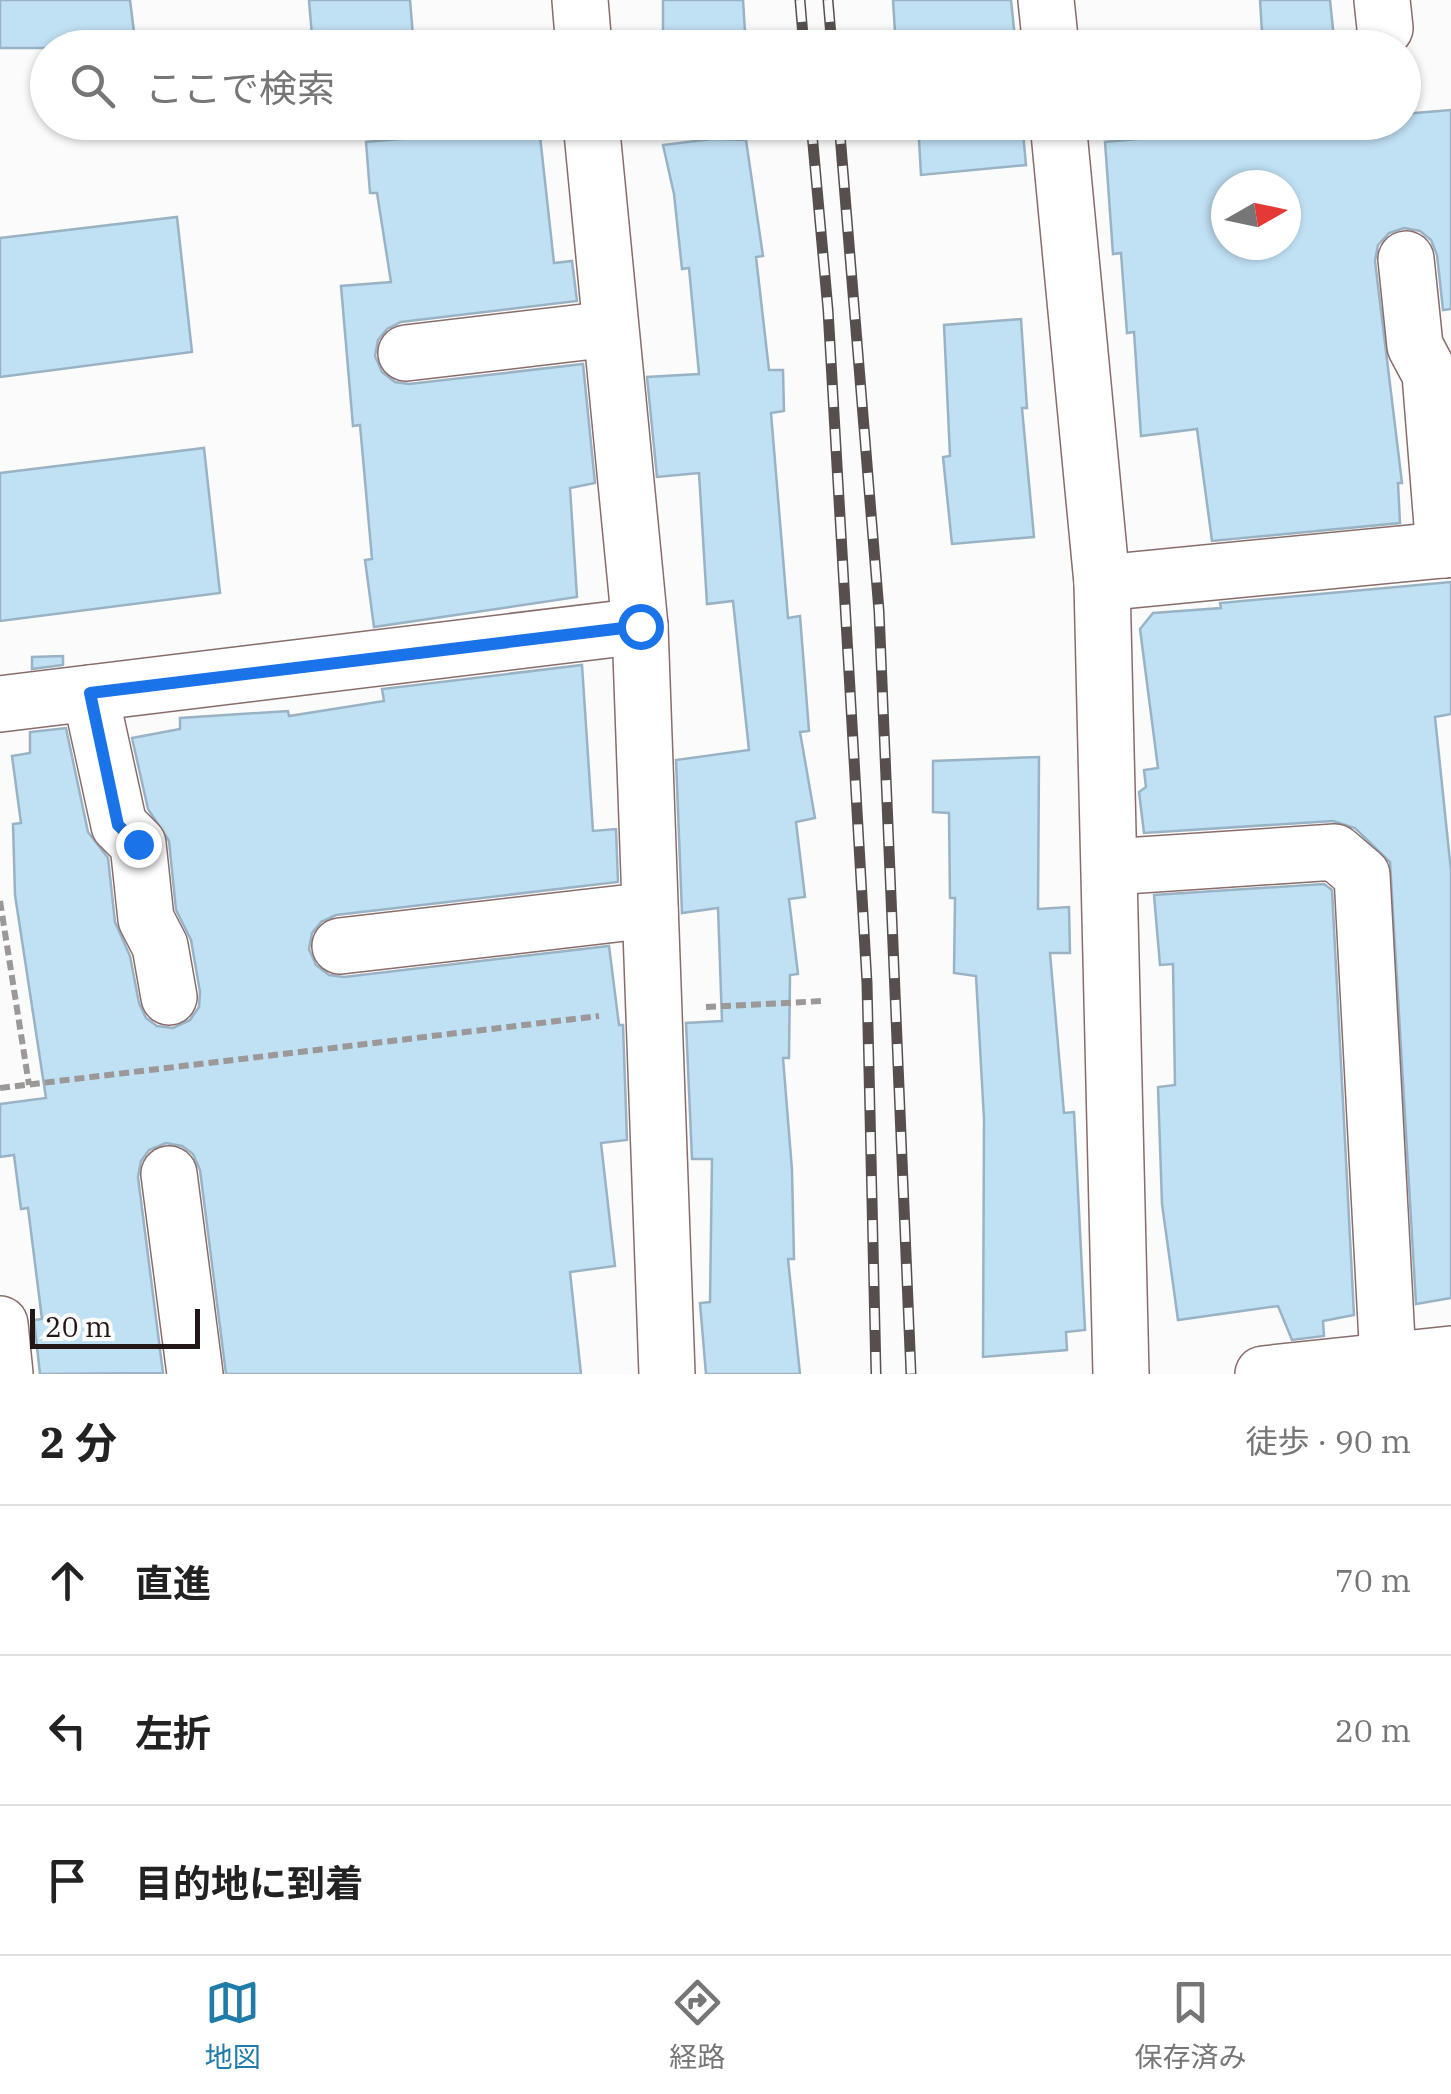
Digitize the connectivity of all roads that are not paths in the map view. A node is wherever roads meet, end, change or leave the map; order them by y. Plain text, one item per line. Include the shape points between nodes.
1 (580, 0) edge
2 (1046, 0) edge
3 (582, 30) edge
4 (1049, 30) edge
5 (593, 140) edge
6 (1060, 140) edge
7 (1406, 259) dead end
8 (610, 330) junction
9 (406, 353) dead end
10 (1447, 550) edge
11 (1102, 583) junction
12 (640, 626) junction
13 (90, 693) junction
14 (0, 704) edge
15 (1110, 867) junction
16 (650, 910) junction
17 (340, 946) dead end
18 (168, 997) dead end
19 (169, 1174) dead end
20 (0, 1324) edge
21 (1451, 1354) edge
22 (1388, 1360) junction
23 (6, 1374) edge
24 (194, 1374) edge
25 (667, 1374) edge
26 (1121, 1374) edge
27 (1263, 1374) edge

1 - 3 street
2 - 4 street
5 - 8 street
6 - 11 street
7 - 10 street via 1415,346 1430,374
8 - 9 street
8 - 12 street
10 - 11 street
11 - 15 street
12 - 13 street
12 - 16 street
13 - 14 street
13 - 18 street via 118,825 138,844 146,919 160,946
15 - 22 street via 1336,852 1362,875
15 - 26 street
16 - 17 street
16 - 25 street
19 - 24 street
20 - 23 street
21 - 22 street
22 - 27 street

